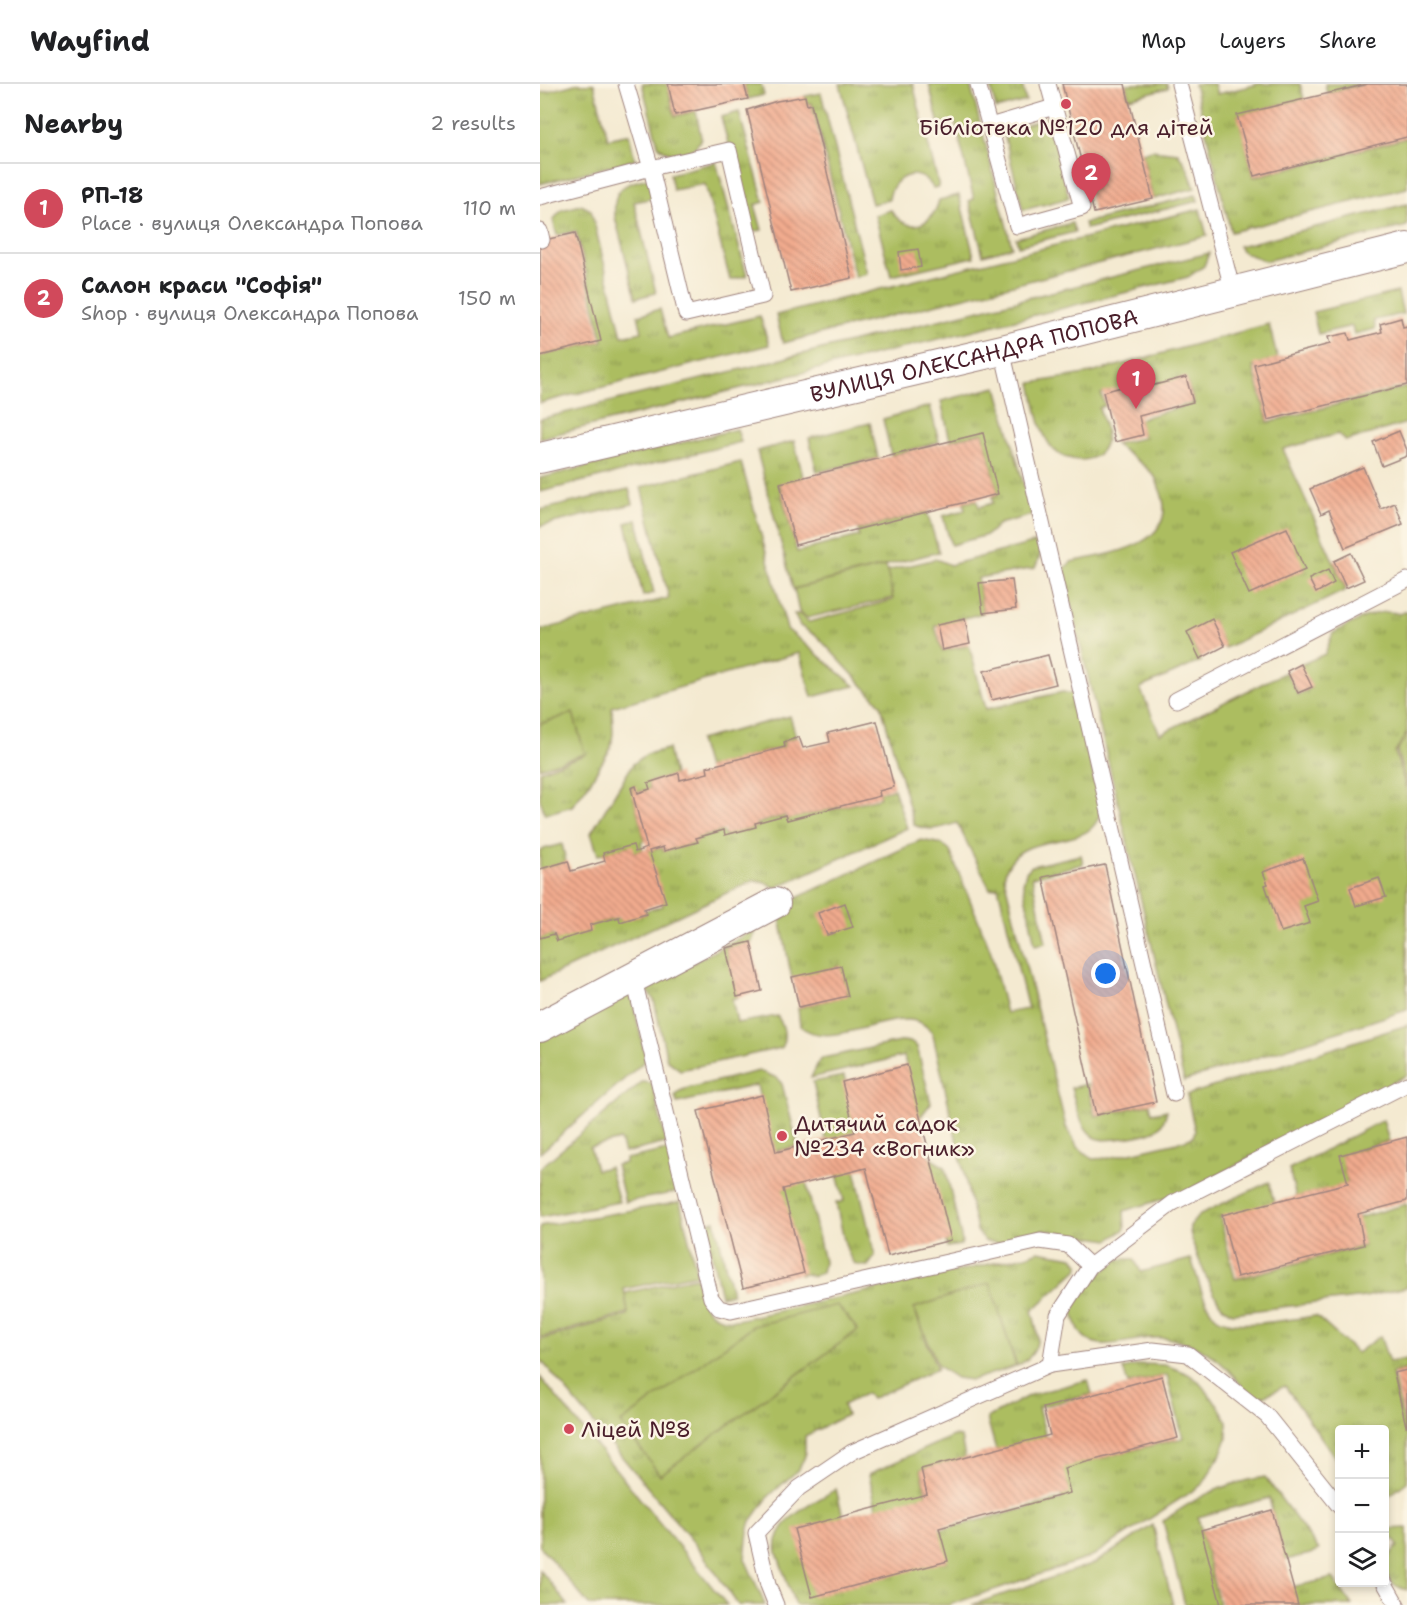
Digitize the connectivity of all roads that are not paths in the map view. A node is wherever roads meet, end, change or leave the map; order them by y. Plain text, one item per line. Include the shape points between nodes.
1 (626, 84) edge
2 (978, 84) edge
3 (1048, 84) edge
4 (1179, 84) edge
5 (1054, 107) junction
6 (990, 126) junction
7 (651, 168) junction
8 (540, 197) edge
9 (1407, 248) edge
10 (1233, 292) junction
11 (1002, 350) junction
12 (540, 458) edge
13 (1407, 580) edge
14 (1176, 700) dead end
15 (775, 903) dead end
16 (630, 980) junction
17 (540, 1027) edge
18 (1407, 1084) edge
19 (1174, 1094) dead end
20 (1090, 1266) junction
21 (1050, 1365) junction
22 (1335, 1501) edge
23 (1387, 1587) edge
24 (776, 1605) edge
25 (1397, 1605) edge

1 - 7 lane
2 - 6 lane
3 - 5 lane
4 - 10 lane
5 - 6 lane
5 - 6 lane via 1082,208 1017,226
7 - 7 lane via 729,150 763,296 686,314
7 - 8 lane
9 - 10 street, ВУЛИЦЯ ОЛЕКСАНДРА ПОПОВА
10 - 11 street, ВУЛИЦЯ ОЛЕКСАНДРА ПОПОВА
11 - 12 street, ВУЛИЦЯ ОЛЕКСАНДРА ПОПОВА
11 - 19 lane
13 - 14 lane
15 - 16 street
16 - 17 street
16 - 20 lane via 637,992 711,1298 719,1308 730,1311 1040,1241 1068,1245
18 - 20 lane via 1173,1203
20 - 21 lane via 1058,1315
21 - 22 lane via 1153,1350 1188,1354 1267,1416
21 - 24 lane via 852,1452 799,1488 756,1533
23 - 25 lane

